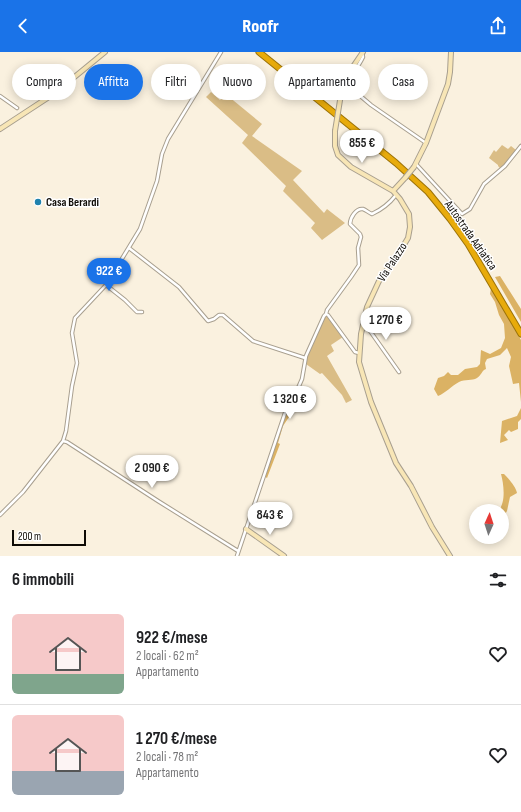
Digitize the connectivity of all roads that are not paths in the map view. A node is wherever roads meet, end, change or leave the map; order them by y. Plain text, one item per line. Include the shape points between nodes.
1 (105, 52) edge
2 (221, 52) edge
3 (260, 52) edge
4 (265, 52) edge
5 (451, 52) edge
6 (363, 53) edge
7 (0, 96) edge
8 (17, 108) dead end
9 (0, 129) edge
10 (426, 143) junction
11 (521, 146) edge
12 (415, 166) junction
13 (395, 193) junction
14 (129, 248) junction
15 (106, 284) junction
16 (142, 312) dead end
17 (326, 314) junction
18 (363, 321) junction
19 (521, 328) edge
20 (521, 334) edge
21 (359, 354) junction
22 (305, 358) junction
23 (399, 372) dead end
24 (63, 441) junction
25 (0, 515) edge
26 (246, 529) junction
27 (238, 551) junction
28 (237, 556) edge
29 (284, 556) edge
30 (450, 556) edge

1 - 9 street via 55,93
2 - 14 street via 168,139 140,229
3 - 20 highway, Autostrada Adriatica via 428,192 468,244
4 - 19 highway, Autostrada Adriatica via 391,154 430,190 468,237
5 - 10 street via 448,84
6 - 10 street via 351,80 351,88
6 - 13 street, Via Palazzo, bridge via 346,77 342,88 335,131 336,151 351,166
7 - 8 street
10 - 12 street
11 - 12 street via 501,170 484,184 470,209 462,214
12 - 13 street, bridge
13 - 17 street via 387,207 382,210 372,214 360,209 350,219 350,224 361,237 358,248 359,265
13 - 18 street, Via Palazzo via 409,214 409,233 372,295
14 - 15 street
14 - 22 street via 179,287 208,320 223,315 253,341
15 - 16 street via 137,312
15 - 24 street via 75,318 72,333 77,364
17 - 21 street
17 - 22 street
18 - 21 street, Via Palazzo
18 - 23 street
21 - 30 street, Via Palazzo via 371,402 396,462
22 - 26 street via 302,379 287,407
24 - 25 street via 23,492
24 - 27 street
26 - 27 street
26 - 29 street
27 - 28 street

